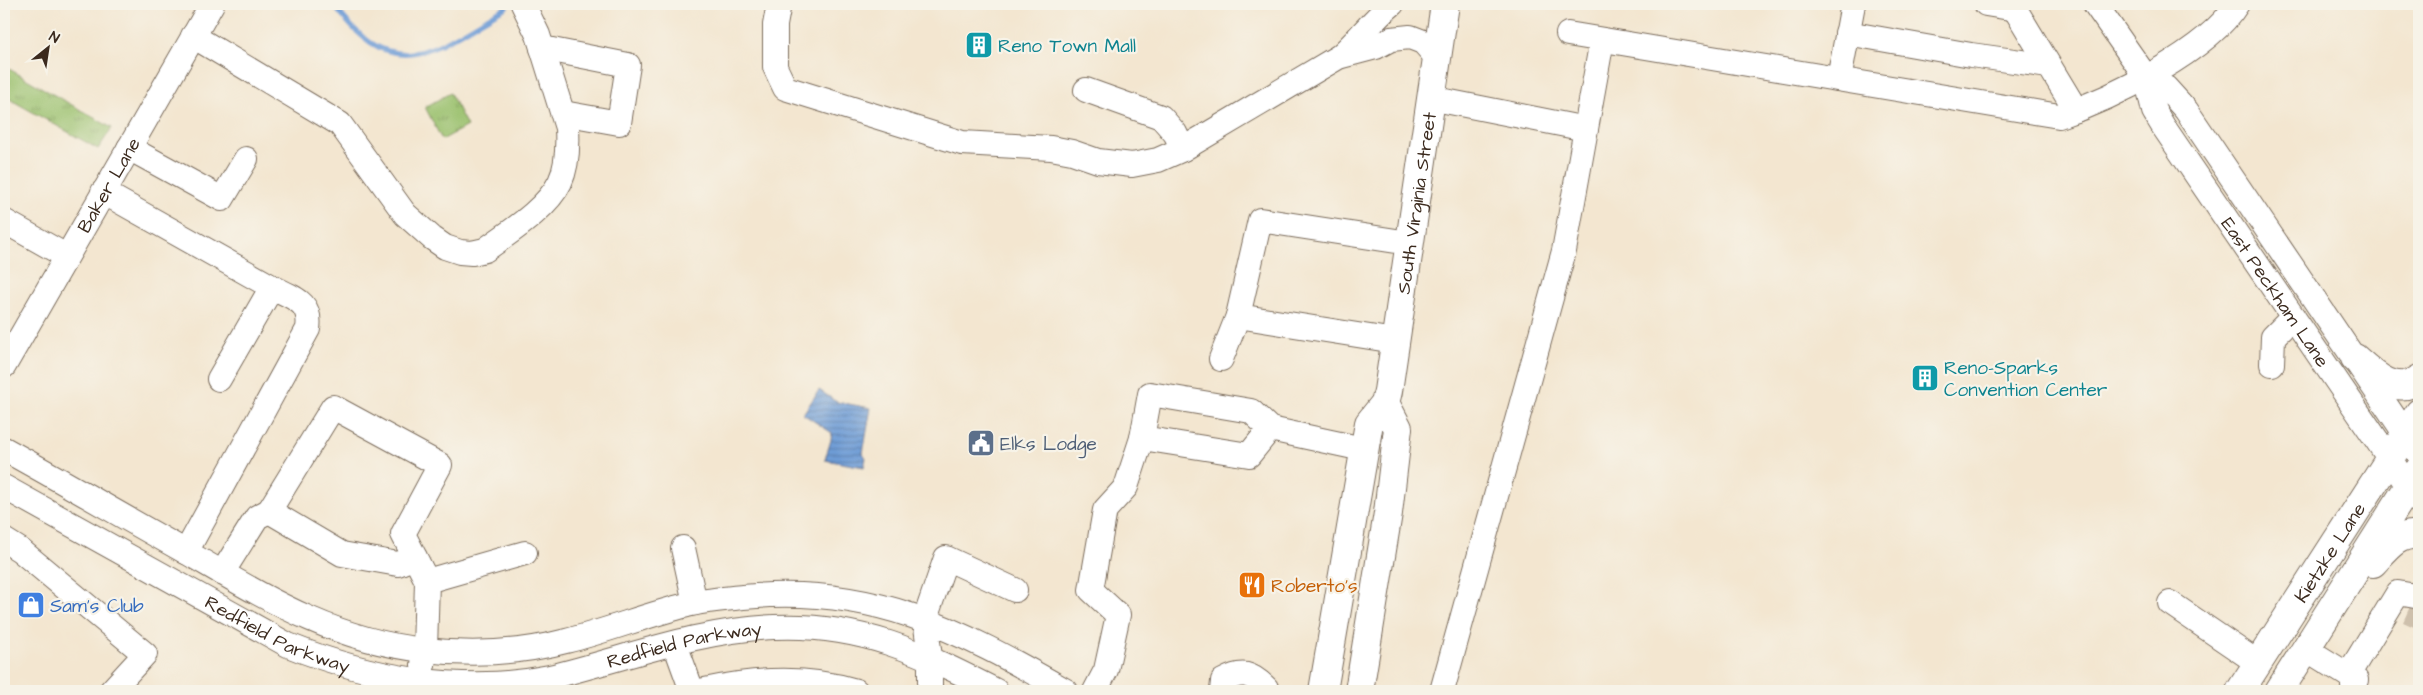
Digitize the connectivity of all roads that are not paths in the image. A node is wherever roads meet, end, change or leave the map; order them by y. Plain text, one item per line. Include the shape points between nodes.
1 (212, 4) edge
2 (523, 4) edge
3 (779, 4) edge
4 (1392, 4) edge
5 (1445, 4) edge
6 (1852, 4) edge
7 (1986, 4) edge
8 (2095, 4) edge
9 (2236, 4) edge
10 (2014, 6) edge
11 (1369, 14) edge
12 (1847, 33) junction
13 (1568, 34) dead end
14 (193, 36) junction
15 (1602, 40) junction
16 (542, 48) junction
17 (1340, 56) junction
18 (1437, 58) junction
19 (2049, 66) junction
20 (2146, 78) junction
21 (1839, 79) junction
22 (1086, 90) dead end
23 (1430, 98) junction
24 (563, 113) junction
25 (2068, 113) junction
26 (1586, 129) junction
27 (129, 148) junction
28 (1183, 149) junction
29 (246, 159) dead end
30 (103, 192) junction
31 (4, 221) edge
32 (1409, 243) junction
33 (66, 256) junction
34 (272, 286) junction
35 (1238, 316) junction
36 (2293, 317) junction
37 (1395, 341) junction
38 (2355, 358) junction
39 (1221, 359) dead end
40 (2272, 364) dead end
41 (4, 366) edge
42 (219, 378) dead end
43 (2419, 379) edge
44 (1385, 403) junction
45 (1270, 430) junction
46 (2415, 434) edge
47 (1142, 438) junction
48 (4, 449) edge
49 (1363, 449) junction
50 (2391, 460) junction
51 (2416, 486) edge
52 (4, 487) edge
53 (270, 511) junction
54 (2419, 535) edge
55 (4, 540) edge
56 (683, 548) dead end
57 (186, 552) junction
58 (525, 553) dead end
59 (415, 557) junction
60 (222, 573) junction
61 (427, 581) junction
62 (1014, 590) dead end
63 (2412, 599) tunnel mouth
64 (695, 603) junction
65 (2170, 603) dead end
66 (2329, 613) junction
67 (925, 619) junction
68 (675, 644) junction
69 (2306, 649) junction
70 (426, 650) junction
71 (930, 657) junction
72 (2258, 663) junction
73 (2348, 683) edge
74 (420, 686) edge
75 (111, 691) edge
76 (692, 691) edge
77 (700, 691) edge
78 (856, 691) edge
79 (930, 691) edge
80 (996, 691) edge
81 (1066, 691) edge
82 (1095, 691) edge
83 (1222, 691) edge
84 (1266, 691) edge
85 (1323, 691) edge
86 (1359, 691) edge
87 (1442, 691) edge
88 (2240, 691) edge
89 (2279, 691) edge

1 - 14 street, Baker Lane
2 - 16 street
3 - 28 street via 775,25 775,67 786,88 962,143 1051,148 1098,161 1132,165 1158,160
4 - 11 street
5 - 18 main road, South Virginia Street
6 - 12 street
7 - 10 street
8 - 20 street, East Peckham Lane
9 - 20 street via 2217,29
10 - 19 street
11 - 17 street via 1356,42
12 - 19 street
12 - 21 street
13 - 15 street
14 - 24 street via 340,124 405,214 445,247 460,252 485,250 552,196 561,181 568,142
14 - 27 street, Baker Lane
15 - 21 street
15 - 26 street
16 - 24 street
16 - 24 street via 628,65 619,123
17 - 18 street via 1376,47 1390,39 1410,36 1423,42
17 - 28 street
18 - 23 main road, South Virginia Street
19 - 25 street
20 - 25 street
20 - 36 street, East Peckham Lane via 2154,111
20 - 38 street, East Peckham Lane via 2166,88 2186,110
21 - 25 street
22 - 28 street via 1161,118 1175,133
23 - 26 street
23 - 32 main road, South Virginia Street
26 - 87 street via 1564,251
27 - 29 street via 222,199
27 - 30 street, Baker Lane
30 - 33 street, Baker Lane
30 - 34 street
31 - 33 street
32 - 35 street via 1260,220
32 - 37 main road, South Virginia Street
33 - 41 street, Baker Lane
34 - 42 street
34 - 57 street via 304,304 310,316 308,329
35 - 37 street
35 - 39 street
36 - 40 street via 2273,337
36 - 50 street, East Peckham Lane
37 - 44 main road, South Virginia Street
38 - 43 main road via 2385,382 2398,386 2414,384
38 - 46 street, East Peckham Lane
44 - 49 main road via 1369,422
44 - 86 main road via 1398,428 1388,513
45 - 47 street via 1248,455
45 - 47 street via 1251,411 1150,394
45 - 49 street
46 - 50 main road, Kietzke Lane
47 - 82 street via 1126,487 1105,510 1091,590 1118,615 1106,670
48 - 57 street, Redfield Parkway
49 - 85 main road
50 - 51 street, East Peckham Lane
50 - 72 main road, Kietzke Lane
51 - 66 main road, Kietzke Lane
52 - 74 street, Redfield Parkway via 288,645 331,662
53 - 59 street via 342,554 398,564
53 - 59 street via 333,407 440,465 403,534
53 - 60 street via 257,517
54 - 66 main road via 2398,538
55 - 75 street via 145,654
56 - 64 street
57 - 60 street, Redfield Parkway
58 - 61 street
59 - 61 street
60 - 70 street, Redfield Parkway via 283,608 327,626 365,639
61 - 70 street
62 - 67 street via 946,558
63 - 73 street via 2398,593
64 - 67 street, Redfield Parkway via 777,594 821,595 864,602
64 - 70 street, Redfield Parkway via 539,647 477,652
65 - 72 street
66 - 69 main road, Kietzke Lane
67 - 71 street
67 - 81 street, Redfield Parkway
68 - 71 street, Redfield Parkway via 738,630 817,628 856,633
68 - 74 street, Redfield Parkway via 548,678 509,684
68 - 76 street
69 - 73 street
69 - 89 main road, Kietzke Lane
70 - 74 street
71 - 79 street
71 - 80 street, Redfield Parkway
72 - 88 main road, Kietzke Lane
77 - 78 street via 768,680 832,683
83 - 84 street via 1223,681 1236,674 1254,677

